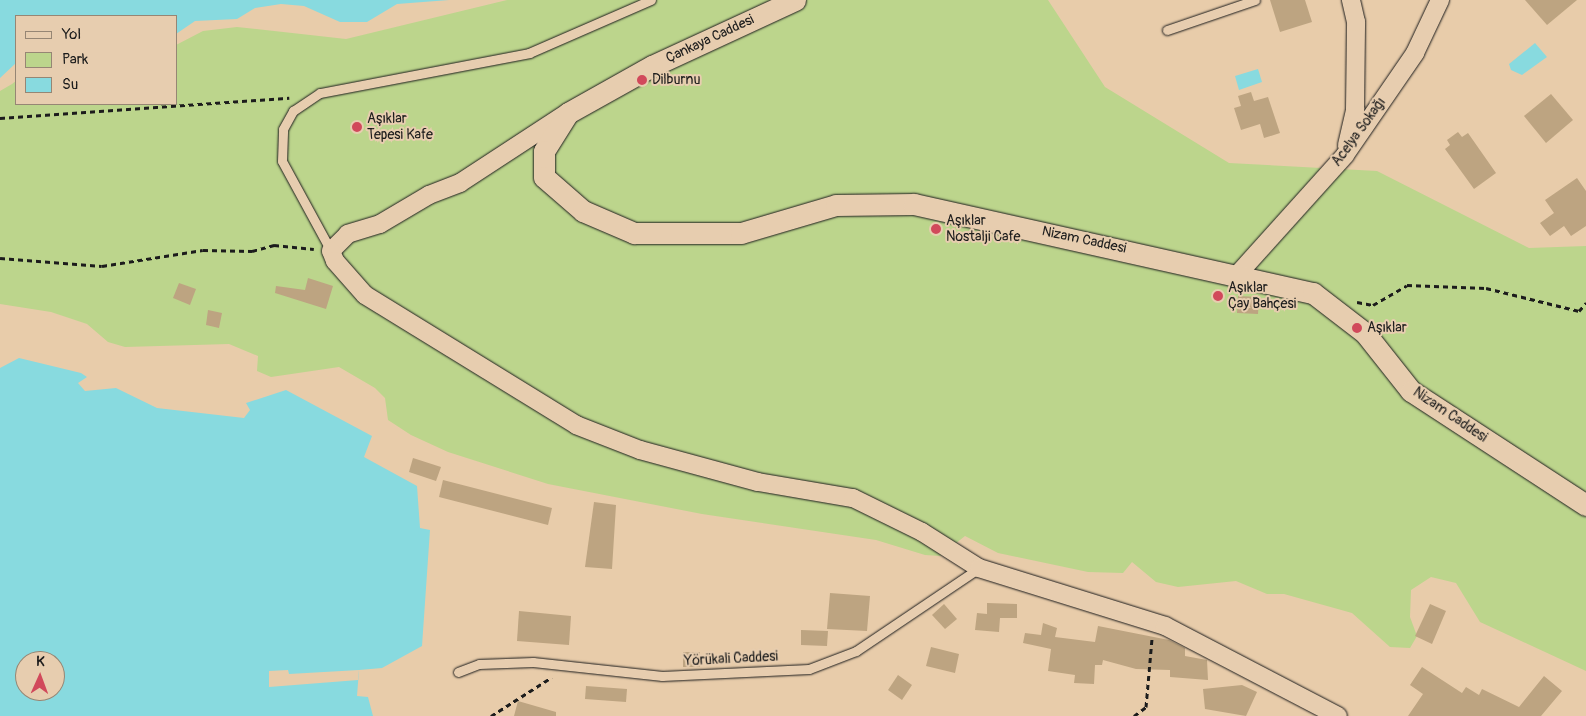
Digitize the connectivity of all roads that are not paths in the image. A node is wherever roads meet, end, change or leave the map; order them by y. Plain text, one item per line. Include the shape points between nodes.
1 (651, 0) edge
2 (795, 0) edge
3 (1255, 0) edge
4 (1351, 0) edge
5 (1440, 0) edge
6 (1168, 30) dead end
7 (652, 66) joint
8 (568, 113) junction
9 (1345, 155) junction
10 (331, 251) junction
11 (1238, 274) junction
12 (1586, 505) edge
13 (979, 568) junction
14 (458, 672) dead end
15 (1338, 716) edge

1 - 10 lane via 529,53 313,98 293,111 283,130 282,161
2 - 7 street, Çankaya Caddesi
3 - 6 lane
4 - 9 street via 1356,22 1355,109
5 - 9 street, Acelya Sokağı via 1415,53
7 - 8 street, Nizam Caddesi
8 - 10 street via 460,183 429,195 380,224 348,234
8 - 11 street, Nizam Caddesi via 544,151 544,177 584,211 634,233 740,233 836,205 914,204
9 - 11 street, Acelya Sokağı
10 - 13 street via 365,295 576,425 640,450 758,482 853,498 922,532
11 - 12 street, Nizam Caddesi via 1313,293 1365,333 1411,392
13 - 14 lane, Yörükali Caddesi via 856,651 808,669 662,676 533,662 479,664
13 - 15 street via 1154,623

